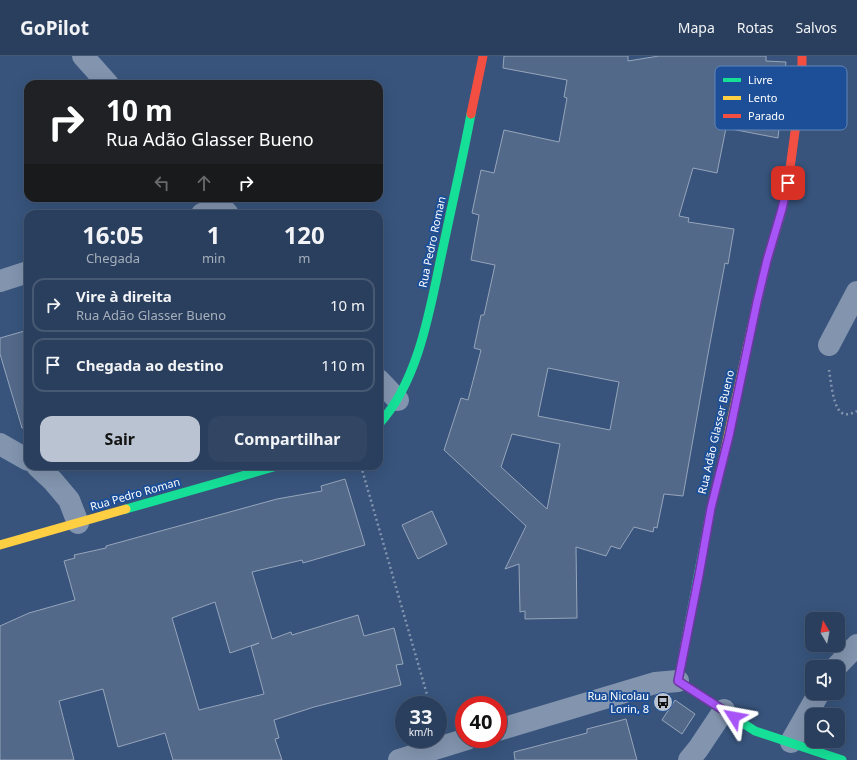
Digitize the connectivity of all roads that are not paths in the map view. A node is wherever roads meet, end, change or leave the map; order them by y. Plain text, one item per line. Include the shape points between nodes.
1 (83, 56) edge
2 (483, 56) edge
3 (104, 80) edge
4 (795, 130) edge
5 (24, 273) edge
6 (0, 281) edge
7 (857, 292) edge
8 (829, 346) road end
9 (383, 384) edge
10 (398, 400) junction
11 (383, 420) edge
12 (0, 444) edge
13 (24, 458) edge
14 (42, 470) edge
15 (263, 470) edge
16 (78, 523) junction
17 (0, 545) edge
18 (857, 645) edge
19 (843, 660) edge
20 (678, 681) junction
21 (815, 700) edge
22 (724, 710) junction
23 (507, 727) edge
24 (791, 742) junction
25 (455, 743) edge
26 (399, 760) edge
27 (689, 760) edge
28 (842, 760) edge

1 - 3 street
2 - 10 street, Rua Pedro Roman via 427,321 407,384
4 - 20 street, Rua Adão Glasser Bueno via 787,189 757,302 711,508
5 - 6 street
7 - 8 street
9 - 10 street
10 - 11 street, Rua Pedro Roman
12 - 13 street
14 - 16 street via 69,500
15 - 16 street, Rua Pedro Roman
16 - 17 street, Rua Pedro Roman
18 - 19 street
20 - 22 street
20 - 23 street via 655,683
21 - 24 street
22 - 24 street via 756,731
22 - 27 street
24 - 28 street
25 - 26 street

